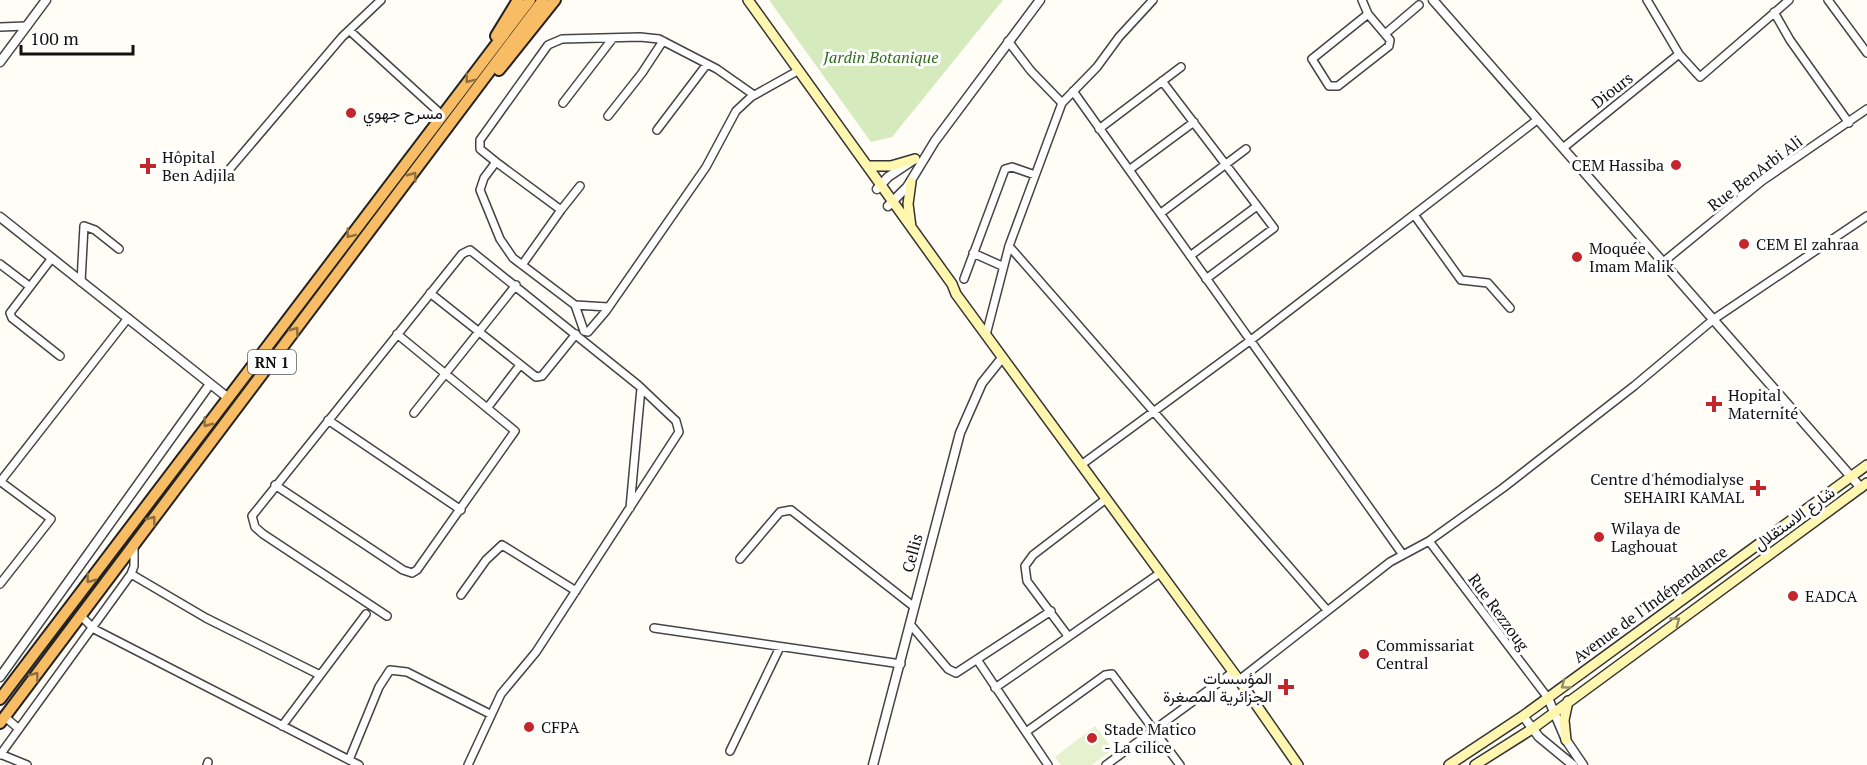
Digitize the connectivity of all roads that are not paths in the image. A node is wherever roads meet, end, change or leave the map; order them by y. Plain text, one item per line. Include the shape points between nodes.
1 (46, 0) edge
2 (381, 0) edge
3 (518, 0) edge
4 (530, 0) edge
5 (543, 0) edge
6 (555, 0) edge
7 (740, 0) edge
8 (748, 0) edge
9 (1040, 0) edge
10 (1153, 0) edge
11 (1362, 0) edge
12 (1433, 0) edge
13 (1647, 0) edge
14 (1789, 0) edge
15 (1828, 0) edge
16 (1419, 5) dead end
17 (1774, 12) junction
18 (1368, 14) junction
19 (27, 26) junction
20 (0, 27) edge
21 (350, 31) junction
22 (1386, 34) junction
23 (613, 38) junction
24 (663, 40) junction
25 (1008, 41) junction
26 (1867, 53) edge
27 (1679, 54) junction
28 (483, 60) junction
29 (0, 62) edge
30 (708, 64) junction
31 (1181, 66) dead end
32 (794, 73) junction
33 (1162, 81) junction
34 (480, 85) junction
35 (1073, 91) junction
36 (754, 95) junction
37 (563, 103) dead end
38 (1062, 103) junction
39 (1867, 109) edge
40 (442, 115) junction
41 (608, 116) dead end
42 (1537, 120) junction
43 (1194, 122) junction
44 (1849, 123) junction
45 (1099, 129) junction
46 (657, 130) dead end
47 (935, 141) junction
48 (1563, 148) junction
49 (1246, 149) dead end
50 (915, 159) junction
51 (496, 162) junction
52 (1226, 164) junction
53 (868, 166) junction
54 (1130, 170) junction
55 (228, 171) dead end
56 (1035, 175) junction
57 (911, 182) junction
58 (580, 186) dead end
59 (879, 187) junction
60 (890, 204) junction
61 (1257, 206) junction
62 (561, 210) junction
63 (1161, 213) junction
64 (1415, 216) junction
65 (1867, 216) edge
66 (0, 217) edge
67 (911, 229) junction
68 (1009, 246) junction
69 (118, 249) dead end
70 (973, 253) junction
71 (1190, 256) junction
72 (52, 258) junction
73 (1662, 263) junction
74 (0, 264) edge
75 (522, 265) junction
76 (1002, 266) junction
77 (964, 279) dead end
78 (1206, 279) junction
79 (81, 282) junction
80 (516, 285) junction
81 (29, 286) junction
82 (430, 293) junction
83 (956, 294) junction
84 (575, 304) junction
85 (608, 307) junction
86 (1510, 308) dead end
87 (128, 318) junction
88 (1714, 319) junction
89 (479, 332) junction
90 (397, 334) junction
91 (576, 334) junction
92 (986, 335) junction
93 (1251, 340) junction
94 (60, 356) dead end
95 (1002, 358) junction
96 (520, 365) junction
97 (446, 374) junction
98 (210, 384) junction
99 (641, 388) junction
100 (227, 397) junction
101 (488, 407) junction
102 (1155, 412) junction
103 (414, 413) dead end
104 (328, 420) junction
105 (1081, 465) junction
106 (1867, 465) edge
107 (1852, 476) junction
108 (0, 482) edge
109 (275, 485) junction
110 (1864, 485) edge
111 (1106, 499) junction
112 (461, 510) junction
113 (630, 510) junction
114 (1430, 542) junction
115 (134, 544) junction
116 (1403, 555) junction
117 (740, 559) dead end
118 (1160, 573) junction
119 (131, 574) junction
120 (0, 584) edge
121 (576, 591) junction
122 (462, 595) dead end
123 (913, 606) junction
124 (1327, 610) junction
125 (1051, 611) junction
126 (366, 614) dead end
127 (80, 615) junction
128 (387, 616) dead end
129 (910, 624) junction
130 (654, 628) dead end
131 (94, 629) junction
132 (1640, 630) junction
133 (1068, 636) junction
134 (1649, 641) junction
135 (780, 647) junction
136 (1602, 658) junction
137 (978, 661) junction
138 (902, 663) junction
139 (1610, 669) junction
140 (1, 674) edge
141 (320, 675) junction
142 (1236, 676) junction
143 (14, 681) junction
144 (995, 688) junction
145 (1548, 698) junction
146 (0, 699) edge
147 (1568, 700) junction
148 (1555, 712) junction
149 (490, 714) junction
150 (1523, 716) junction
151 (2, 720) edge
152 (282, 726) junction
153 (19, 729) junction
154 (1532, 729) junction
155 (1154, 731) junction
156 (1026, 732) junction
157 (1566, 740) junction
158 (730, 751) dead end
159 (0, 754) edge
160 (349, 760) junction
161 (27, 765) edge
162 (359, 765) edge
163 (468, 765) edge
164 (873, 765) edge
165 (1048, 765) edge
166 (1106, 765) edge
167 (1180, 765) edge
168 (1298, 765) edge
169 (1449, 765) edge
170 (1475, 765) edge
171 (1573, 765) edge
172 (1583, 765) edge

1 - 19 street
2 - 21 street
3 - 28 highway
4 - 28 highway, RN 1
5 - 34 highway, RN 1
6 - 34 highway via 515,52
7 - 32 main road
8 - 53 main road
9 - 25 street
10 - 35 street
11 - 18 street
12 - 42 street
13 - 27 street
14 - 17 street
15 - 26 street
16 - 22 street
17 - 27 street via 1700,77
17 - 44 street
18 - 22 street
18 - 22 street via 1312,60 1329,86 1338,86 1389,46
19 - 20 street
19 - 29 street
21 - 40 street
21 - 55 street
23 - 24 street
23 - 37 street
23 - 51 street via 562,39 548,45 480,140 480,149
24 - 30 street
24 - 41 street
25 - 38 street
25 - 47 street
27 - 48 street, Diours
28 -> 40 highway, RN 1
30 - 36 street
30 - 46 street
31 - 33 street
32 - 36 street
32 - 59 main road
33 - 43 street
33 - 45 street
115 -> 34 highway, RN 1
35 - 38 street
35 - 45 street
36 - 85 street via 736,111 706,167
38 - 56 street
39 - 44 street, Rue BenArbi Ali
40 -> 100 highway, RN 1
42 - 48 street
42 - 64 street
43 - 52 street
43 - 54 street
44 - 73 street, Rue BenArbi Ali via 1762,181
45 - 54 street
47 - 50 street
47 - 57 street
48 - 73 street
49 - 52 street
50 - 53 main road via 891,166
50 - 59 street
51 - 62 street
51 - 75 street via 480,190 500,238
52 - 61 street
52 - 63 street
53 - 59 main road
54 - 63 street
56 - 68 street
56 - 70 street via 1012,167 1005,169
57 - 60 street
57 - 67 main road
58 - 62 street
59 - 60 main road
60 - 67 main road
60 - 83 main road
61 - 71 street
61 - 78 street via 1274,228
62 - 75 street
63 - 71 street
64 - 86 street via 1461,280 1488,283
64 - 93 street
65 - 88 street
66 - 72 street
67 - 83 main road
68 - 76 street
68 - 102 street
69 - 79 street via 84,226
70 - 76 street
70 - 77 street
71 - 78 street
72 - 79 street
72 - 81 street
73 - 88 street
74 - 81 street
75 - 84 street
76 - 92 street
78 - 93 street
79 - 87 street
80 - 82 street via 478,254 467,251
80 - 89 street
80 - 91 street
81 - 94 street via 10,310 10,316
82 - 89 street
82 - 90 street
83 - 92 main road
84 - 85 street
84 - 85 street via 586,332
87 - 98 street
87 - 108 street
88 - 107 street
88 - 114 street via 1626,393
89 - 96 street
89 - 97 street
90 - 97 street
90 - 104 street
91 - 96 street via 542,376 536,377
91 - 99 street
92 - 95 main road
93 - 102 street
93 - 116 street
95 - 105 main road
95 - 123 street, Cellis via 982,383 960,433
96 - 101 street
97 - 101 street
97 - 103 street
98 - 100 street
98 - 140 street
99 - 113 street
99 - 113 street via 676,421 679,432
100 -> 143 highway, RN 1
101 - 112 street via 515,431
102 - 105 street
102 - 124 street
104 - 109 street
104 - 112 street
105 - 111 main road
106 - 107 main road, Avenue de l'Indépendance
107 - 110 street
107 - 132 main road, Avenue de l'Indépendance
108 - 120 street via 51,519
109 - 112 street via 409,573 417,570
109 - 128 street via 254,512 255,527
134 -> 110 main road, شارع الاستقلال
111 - 118 main road
111 - 125 street via 1024,566 1027,581
113 - 121 street
114 - 116 street
114 - 145 street, Rue Rezzoug
115 - 119 street
115 - 127 highway, RN 1
116 - 124 street
117 - 123 street via 780,512 791,510
118 - 133 street
118 - 142 main road
119 - 131 street
119 - 141 street via 206,618
121 - 122 street via 502,545 486,560
121 - 149 street
123 - 129 street, Cellis
124 - 142 street
125 - 133 street
125 - 137 street
126 - 141 street
127 - 131 street
151 -> 127 highway, RN 1
129 - 137 street via 952,672
129 - 138 street, Cellis
130 - 135 street
131 - 152 street
131 - 153 street
132 - 134 main road
132 - 136 main road, Avenue de l'Indépendance
133 - 144 street
134 - 139 main road, شارع الاستقلال
135 - 138 street
135 - 158 street
136 - 139 main road
136 -> 145 main road, Avenue de l'Indépendance
137 - 144 street
138 - 164 street, Cellis
139 - 147 main road, شارع الاستقلال
140 - 143 street
141 - 152 street
142 - 155 street
142 - 168 main road
143 - 146 highway, RN 1
144 - 156 street
145 - 148 street
145 - 150 main road, Avenue de l'Indépendance
147 - 148 main road, شارع الاستقلال
147 - 157 main road
148 - 154 main road, شارع الاستقلال
148 - 157 street
149 - 160 street via 407,672 390,669
149 - 163 street
150 - 154 street
150 - 169 main road, Avenue de l'Indépendance
151 - 153 street
152 - 160 street
153 - 159 street
154 - 170 main road, شارع الاستقلال
154 - 171 street
155 - 156 street via 1114,675 1108,673
155 - 166 street
155 - 167 street
156 - 165 street
157 - 172 street
159 - 161 street
160 - 162 street

